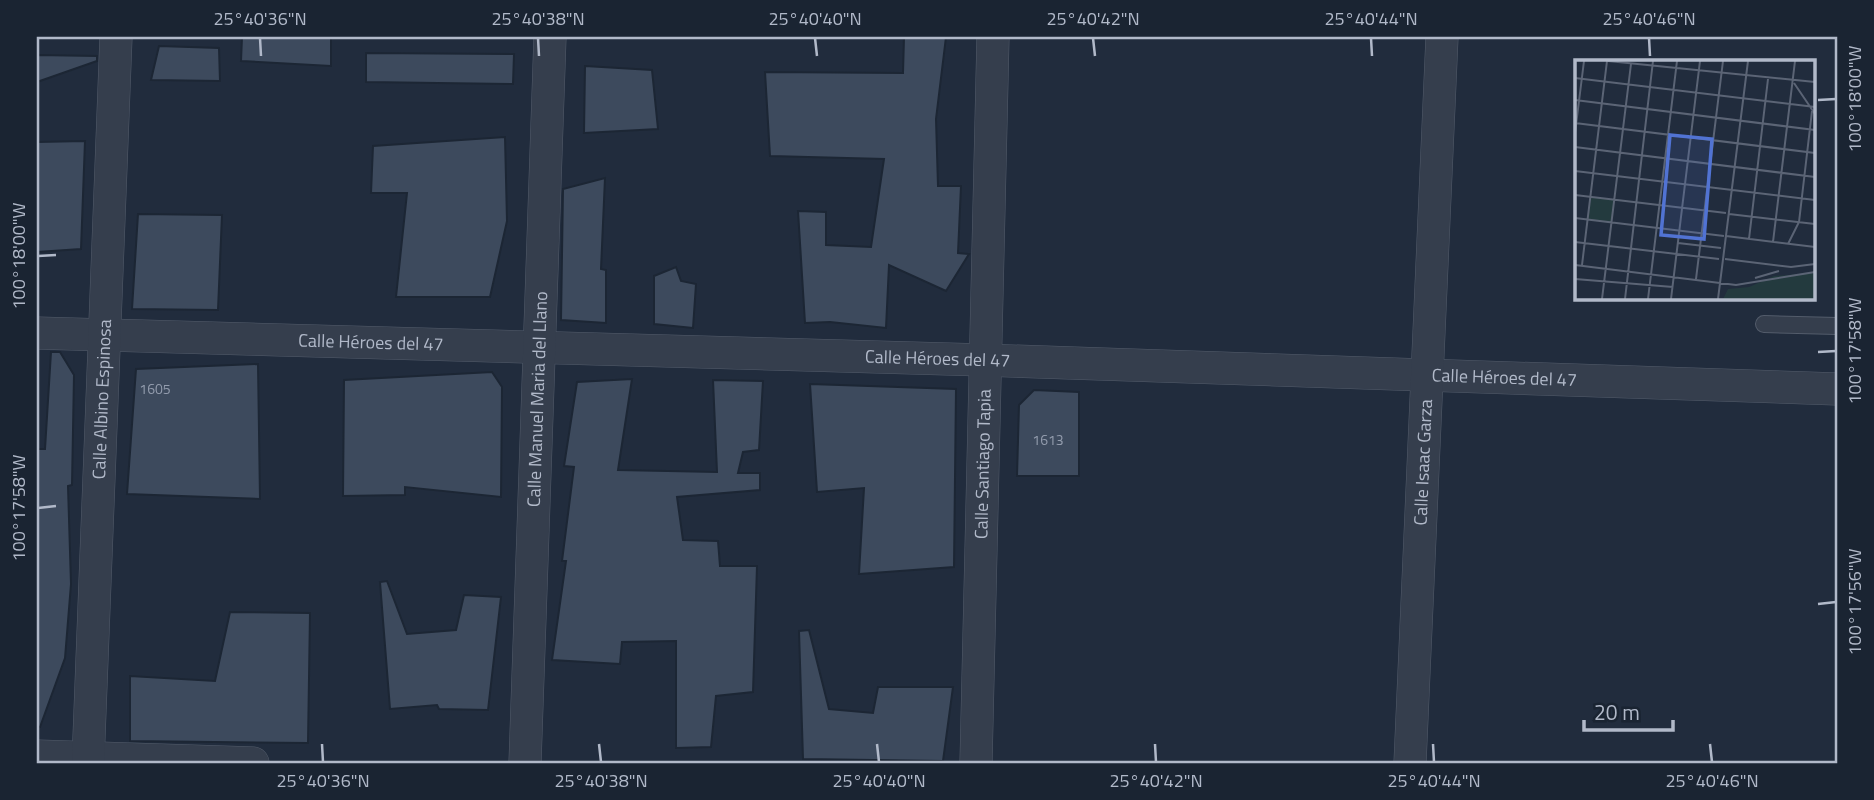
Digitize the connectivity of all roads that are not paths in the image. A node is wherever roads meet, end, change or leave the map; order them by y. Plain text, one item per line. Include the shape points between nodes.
1 (116, 37) edge
2 (550, 37) edge
3 (993, 37) edge
4 (1442, 37) edge
5 (1764, 324) dead end
6 (1837, 326) edge
7 (37, 333) edge
8 (104, 335) junction
9 (538, 348) junction
10 (983, 360) junction
11 (1426, 374) junction
12 (1837, 389) edge
13 (37, 756) edge
14 (88, 760) edge
15 (253, 763) edge
16 (525, 763) edge
17 (976, 763) edge
18 (1410, 763) edge

1 - 8 street, Calle Albino Espinosa
2 - 9 street, Calle Manuel Maria del Llano
3 - 10 street, Calle Santiago Tapia
4 - 11 street, Calle Isaac Garza
5 - 6 lane
7 - 8 street, Calle Héroes del 47
8 - 9 street, Calle Héroes del 47
8 - 14 street, Calle Albino Espinosa
9 - 10 street, Calle Héroes del 47
9 - 16 street, Calle Manuel Maria del Llano
10 - 11 street, Calle Héroes del 47
10 - 17 street, Calle Santiago Tapia
11 - 12 street, Calle Héroes del 47
11 - 18 street, Calle Isaac Garza
13 - 14 street
14 - 15 street

